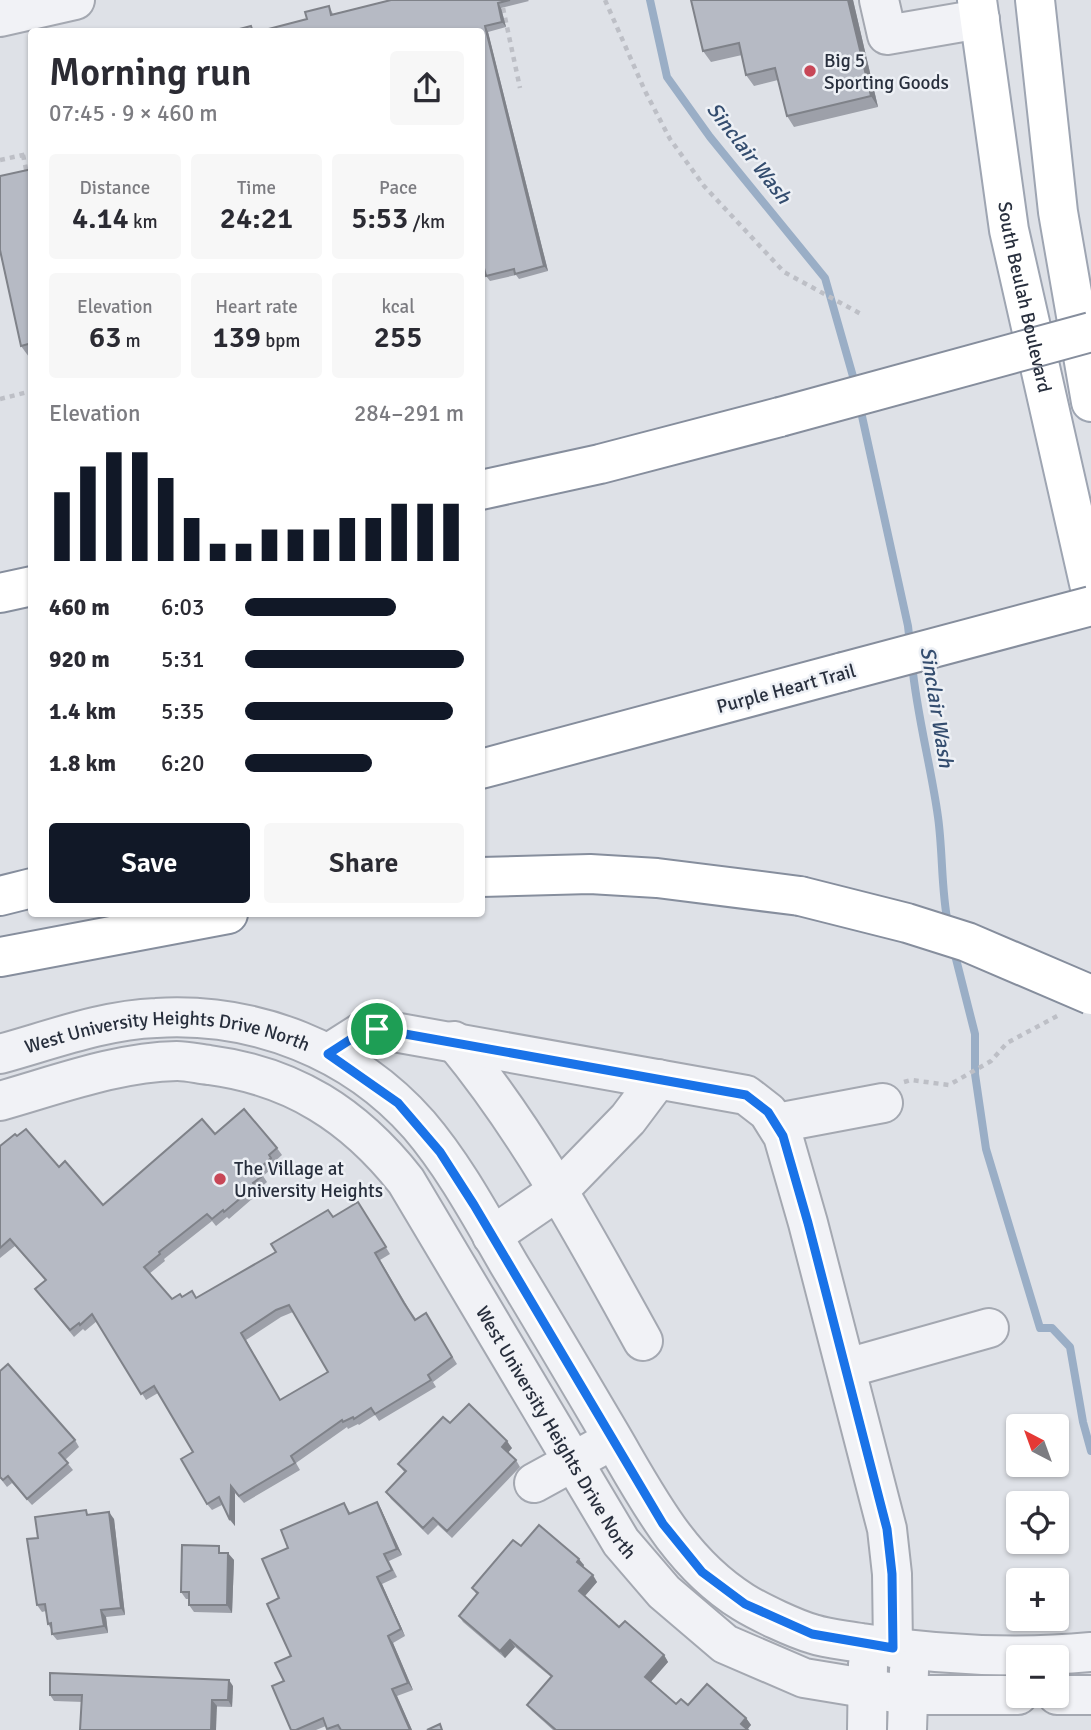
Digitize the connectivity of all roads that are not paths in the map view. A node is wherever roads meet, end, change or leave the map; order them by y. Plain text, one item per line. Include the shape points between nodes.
1 (75, 0) edge
2 (879, 0) edge
3 (1035, 0) edge
4 (979, 10) edge
5 (0, 17) edge
6 (1091, 316) edge
7 (1091, 332) edge
8 (991, 358) junction
9 (1091, 402) edge
10 (485, 489) edge
11 (28, 587) edge
12 (1091, 592) edge
13 (0, 593) edge
14 (1091, 606) edge
15 (485, 768) edge
16 (485, 877) edge
17 (28, 889) edge
18 (0, 896) edge
19 (212, 917) edge
20 (0, 957) edge
21 (1078, 1003) edge
22 (454, 1041) junction
23 (0, 1054) edge
24 (328, 1054) junction
25 (658, 1079) junction
26 (0, 1101) edge
27 (883, 1103) road end
28 (777, 1123) junction
29 (559, 1190) junction
30 (492, 1236) junction
31 (989, 1328) dead end
32 (643, 1341) dead end
33 (847, 1368) junction
34 (613, 1440) junction
35 (573, 1462) junction
36 (534, 1483) dead end
37 (891, 1648) junction
38 (1091, 1652) edge
39 (866, 1688) junction
40 (1069, 1695) edge
41 (1091, 1695) edge
42 (1006, 1697) edge
43 (907, 1713) edge
44 (867, 1730) edge

1 - 5 street
2 - 4 street via 887,35
3 - 9 main road via 1058,212
4 - 12 main road, South Beulah Boulevard via 1009,230
6 - 8 main road, bridge
7 - 8 main road, bridge
8 - 10 main road, bridge via 600,464
11 - 13 main road
14 - 15 main road, Purple Heart Trail, bridge
16 - 21 main road, bridge via 590,874 657,878 800,896 967,942
17 - 18 main road
19 - 20 main road
22 - 24 street via 377,1029 362,1032
22 - 25 street
22 - 29 street
23 - 24 street, West University Heights Drive North via 117,1022 157,1017 236,1021 276,1031
24 - 30 street, West University Heights Drive North via 398,1103 419,1126
25 - 28 street via 746,1095
25 - 29 street via 628,1119
26 - 35 street, West University Heights Drive North via 118,1069 178,1061 241,1069 299,1089 361,1132 386,1154 406,1181
27 - 28 street
28 - 33 street
29 - 30 street
29 - 32 street
30 - 34 street, West University Heights Drive North
31 - 33 street
33 - 37 street via 887,1529
34 - 35 street
34 - 37 street, West University Heights Drive North via 663,1524 702,1572 745,1604 812,1634
35 - 36 street
35 - 39 street, West University Heights Drive North via 621,1542 664,1592 725,1644 803,1678
37 - 38 street, West University Heights Drive North via 971,1654
37 - 39 street
37 - 43 street
39 - 43 street, West University Heights Drive North
39 - 44 street
40 - 41 street
42 - 43 street, West University Heights Drive North

